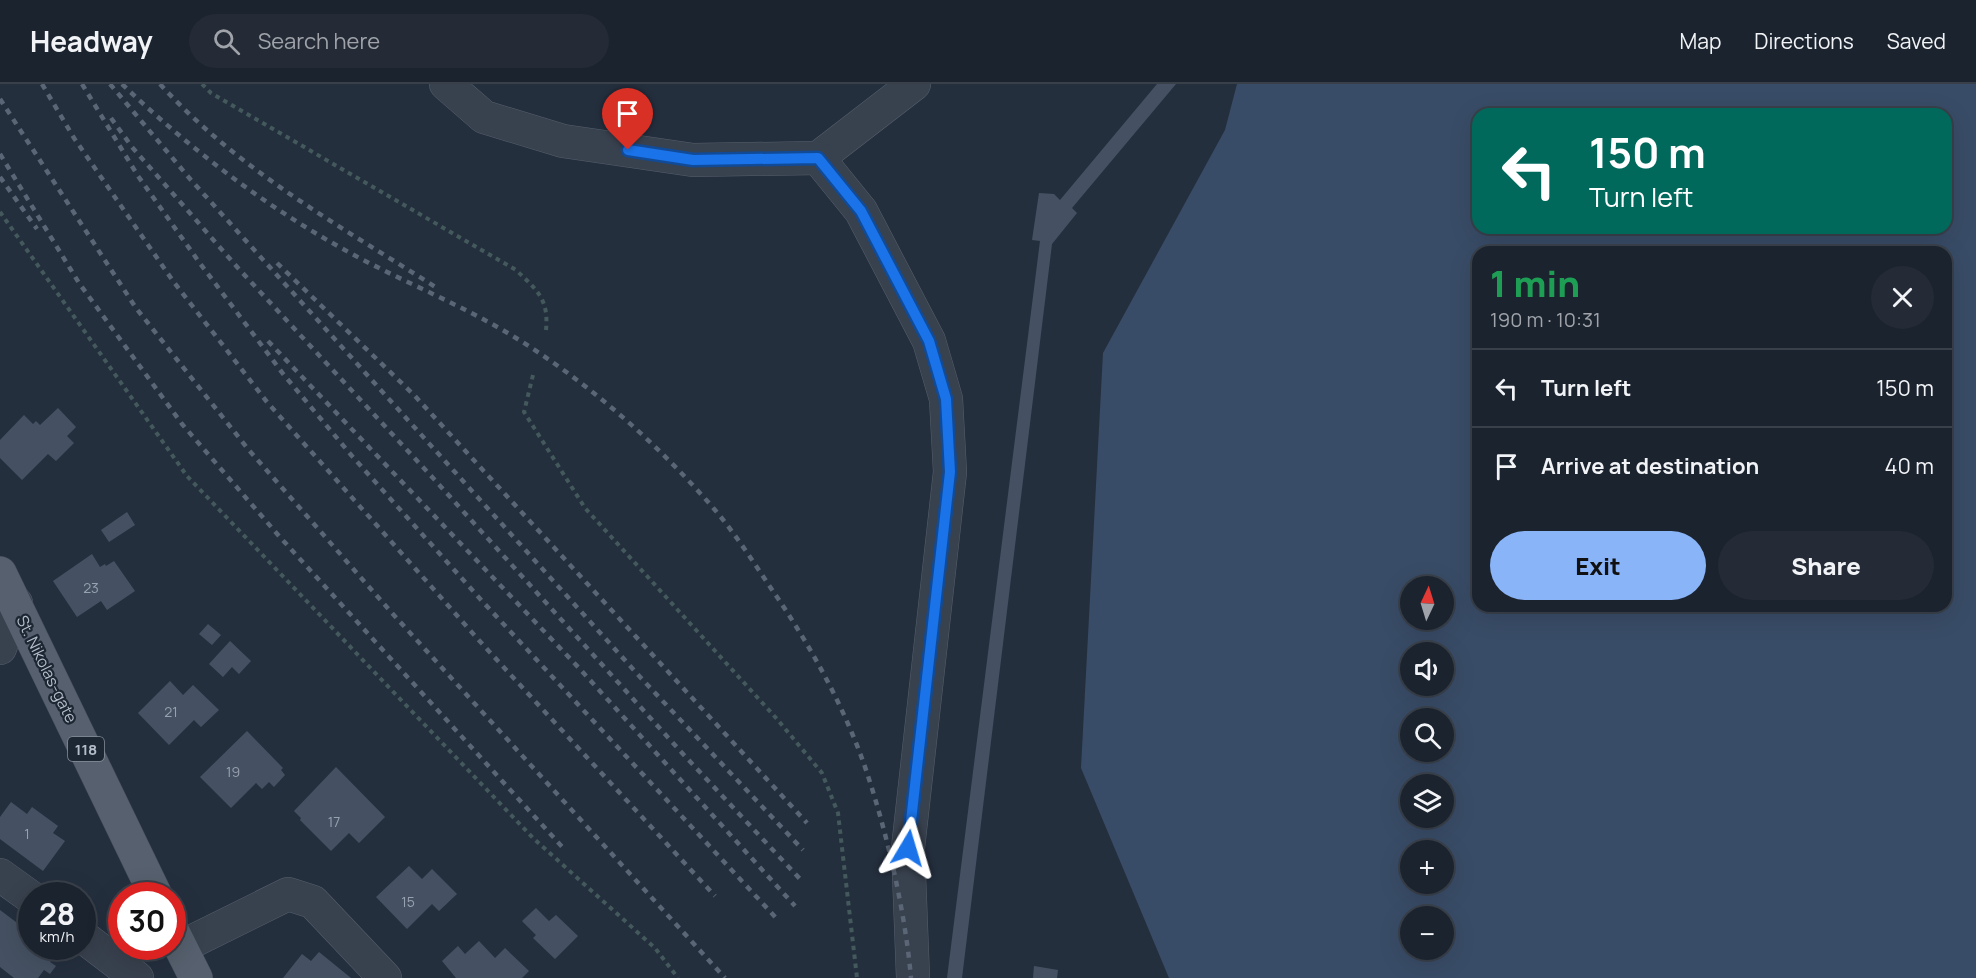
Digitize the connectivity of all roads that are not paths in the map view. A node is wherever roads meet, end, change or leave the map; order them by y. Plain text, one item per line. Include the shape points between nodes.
1 (446, 84) edge
2 (914, 84) edge
3 (818, 158) junction
4 (0, 573) edge
5 (15, 603) junction
6 (0, 648) edge
7 (0, 875) edge
8 (149, 882) edge
9 (18, 888) edge
10 (186, 935) edge
11 (96, 947) edge
12 (186, 957) edge
13 (137, 978) edge
14 (196, 978) edge
15 (385, 978) edge
16 (913, 978) edge

1 - 3 street via 484,117 564,141 693,160
2 - 3 street
3 - 16 street via 861,211 929,341 946,399 950,472 908,848
4 - 5 main road, St. Nikolas-gate / 118
5 - 6 street
5 - 8 main road, St. Nikolas-gate / 118
7 - 9 street
10 - 15 street via 288,894 313,902
11 - 13 street
12 - 14 main road

